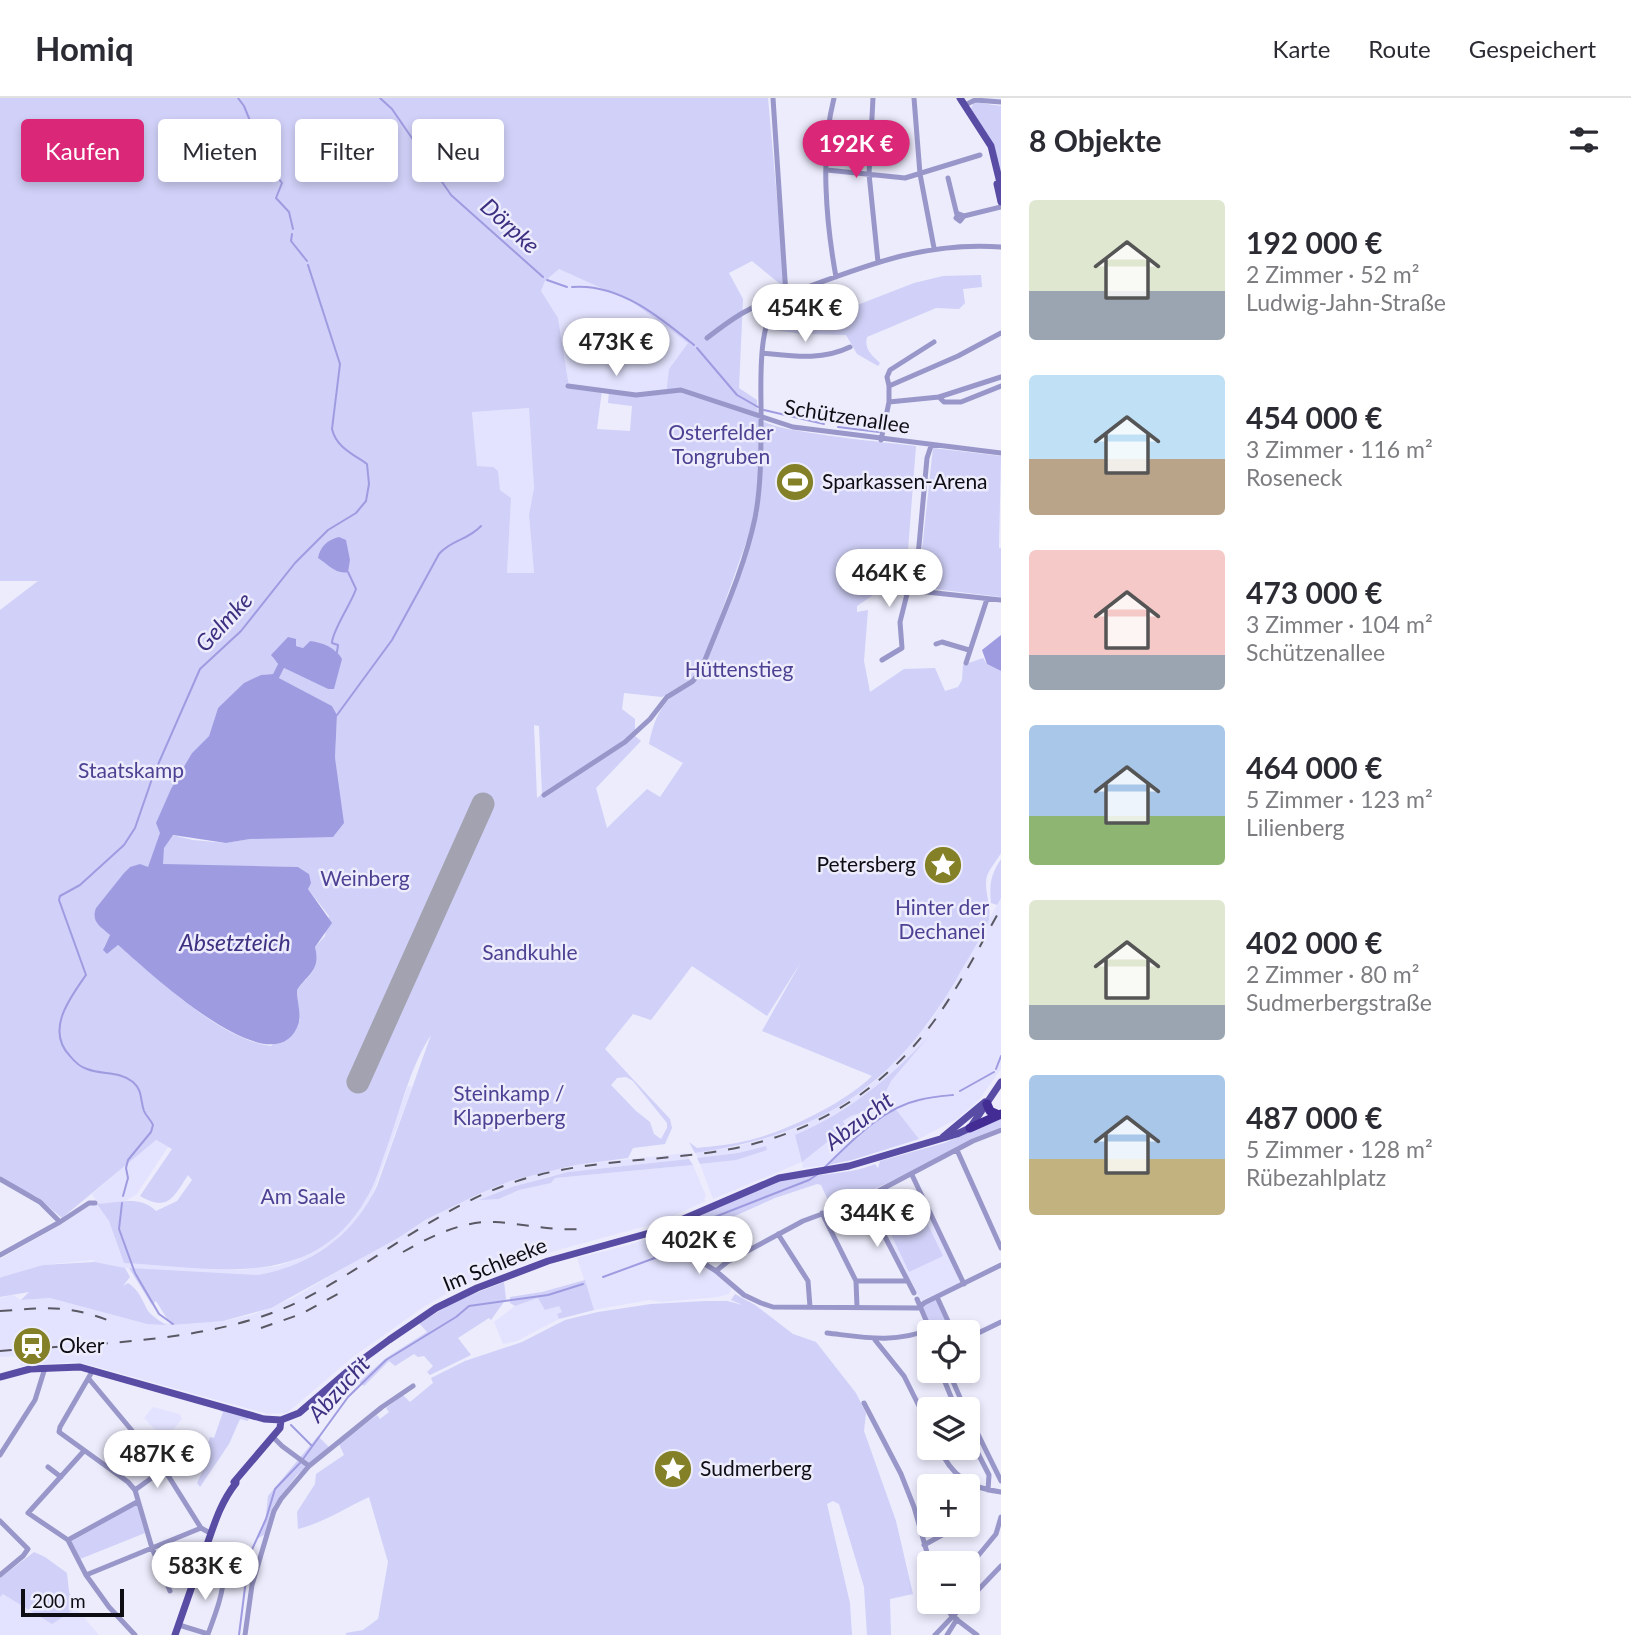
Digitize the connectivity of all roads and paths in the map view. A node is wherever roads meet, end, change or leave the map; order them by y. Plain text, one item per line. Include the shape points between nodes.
1 (773, 98) edge
2 (834, 98) edge
3 (873, 98) edge
4 (914, 98) edge
5 (963, 102) edge
6 (1001, 102) edge
7 (980, 155) dead end
8 (827, 170) junction
9 (869, 174) junction
10 (920, 174) junction
11 (998, 176) junction
12 (948, 178) dead end
13 (1001, 187) edge
14 (1001, 202) edge
15 (1001, 207) edge
16 (1001, 247) edge
17 (934, 248) junction
18 (878, 262) junction
19 (836, 277) junction
20 (784, 296) junction
21 (1001, 333) edge
22 (706, 338) dead end
23 (934, 342) dead end
24 (850, 347) dead end
25 (762, 353) junction
26 (1001, 377) edge
27 (568, 386) dead end
28 (889, 386) junction
29 (1001, 386) edge
30 (939, 397) junction
31 (889, 402) junction
32 (761, 418) junction
33 (881, 440) junction
34 (930, 446) junction
35 (1001, 453) edge
36 (915, 589) junction
37 (987, 598) junction
38 (1001, 600) edge
39 (936, 644) dead end
40 (969, 650) junction
41 (882, 660) dead end
42 (966, 663) dead end
43 (544, 795) dead end
44 (1001, 1082) edge
45 (989, 1101) junction
46 (1000, 1114) edge
47 (970, 1128) junction
48 (1001, 1130) edge
49 (936, 1142) junction
50 (957, 1150) junction
51 (912, 1175) junction
52 (0, 1179) edge
53 (865, 1198) junction
54 (94, 1203) dead end
55 (822, 1213) junction
56 (60, 1222) junction
57 (665, 1227) junction
58 (778, 1234) junction
59 (1001, 1248) edge
60 (0, 1255) edge
61 (1001, 1265) edge
62 (716, 1271) junction
63 (856, 1281) junction
64 (907, 1281) junction
65 (964, 1284) junction
66 (937, 1297) junction
67 (810, 1307) junction
68 (857, 1307) junction
69 (921, 1307) junction
70 (927, 1320) edge
71 (948, 1320) edge
72 (1001, 1322) edge
73 (827, 1332) dead end
74 (980, 1332) edge
75 (917, 1333) edge
76 (874, 1340) junction
77 (45, 1368) junction
78 (93, 1370) junction
79 (0, 1377) edge
80 (91, 1381) junction
81 (413, 1386) dead end
82 (917, 1402) edge
83 (864, 1403) dead end
84 (281, 1420) junction
85 (0, 1435) edge
86 (272, 1436) junction
87 (980, 1438) edge
88 (9, 1441) junction
89 (83, 1452) junction
90 (0, 1455) edge
91 (980, 1457) edge
92 (945, 1460) edge
93 (307, 1465) junction
94 (48, 1467) dead end
95 (164, 1469) junction
96 (956, 1474) edge
97 (61, 1477) junction
98 (1001, 1481) edge
99 (980, 1488) edge
100 (135, 1490) junction
101 (988, 1490) junction
102 (1001, 1492) edge
103 (137, 1502) junction
104 (1001, 1517) edge
105 (0, 1521) edge
106 (201, 1528) junction
107 (210, 1533) junction
108 (939, 1537) edge
109 (68, 1540) junction
110 (925, 1545) junction
111 (152, 1548) junction
112 (926, 1551) edge
113 (980, 1553) edge
114 (201, 1562) junction
115 (1001, 1566) edge
116 (0, 1575) edge
117 (86, 1575) junction
118 (170, 1591) dead end
119 (952, 1614) edge
120 (955, 1618) junction
121 (178, 1625) junction
122 (135, 1635) edge
123 (175, 1635) edge
124 (208, 1635) edge
125 (245, 1635) edge
126 (935, 1635) edge
127 (947, 1635) edge
128 (977, 1635) edge

1 - 20 street
2 - 8 street
3 - 9 street
4 - 10 street
5 - 6 street
5 - 11 main road via 984,135
7 - 10 street
8 - 9 street
8 - 19 street
9 - 10 street
9 - 18 street
10 - 17 street
11 - 13 main road
11 - 14 main road
12 - 15 street via 960,216
16 - 17 street
17 - 18 street
18 - 19 street
19 - 20 street
20 - 22 street via 736,317
20 - 25 street via 770,314
21 - 28 street
23 - 28 street via 890,370
24 - 25 street via 816,357
25 - 32 street
26 - 30 street
27 - 32 street, Schützenallee via 636,395 681,390
28 - 31 street
29 - 30 street via 961,402 944,402
30 - 31 street
31 - 33 street
32 - 33 street, Schützenallee
32 - 43 street via 755,517 701,670 693,681 667,697 636,732
33 - 34 street, Schützenallee
34 - 35 street, Schützenallee
34 - 36 street
36 - 37 street
36 - 41 street via 906,592 900,622 902,648
37 - 38 street
37 - 40 street
39 - 40 street
40 - 42 street
44 - 45 main road, Im Schleeke
45 - 46 highway via 990,1111
45 - 47 main road, Im Schleeke
45 - 49 main road, Im Schleeke
46 - 47 highway
47 - 49 main road, Im Schleeke
48 - 50 street
49 - 57 main road, Im Schleeke via 849,1167 771,1180
50 - 51 street
50 - 59 street
51 - 53 street
51 - 65 street
52 - 56 street via 40,1202
53 - 55 street
53 - 64 street
54 - 56 street
55 - 58 street
55 - 63 street
56 - 60 street
57 - 62 street via 679,1247
57 - 84 main road, Im Schleeke via 548,1261 463,1294 366,1356 299,1413
58 - 62 street
58 - 67 street via 810,1284
61 - 65 street
62 - 67 street via 761,1303
63 - 64 street
63 - 68 street
64 - 69 street
65 - 66 street
66 - 69 street
66 - 71 street
67 - 68 street
68 - 69 street
69 - 70 street
72 - 74 street
73 - 76 street
75 - 76 street
76 - 82 street via 904,1376
77 - 78 main road
77 - 79 main road
77 - 88 street via 35,1400
78 - 80 street
78 - 84 main road
80 - 89 street via 59,1430
80 - 95 street
81 - 93 street
83 - 110 street via 901,1474
84 - 86 main road
85 - 88 street
86 - 93 street
86 - 107 main road via 230,1489
87 - 98 street
88 - 90 street
89 - 97 street
89 - 100 street
91 - 101 street via 989,1475
92 - 96 street
93 - 125 street via 274,1511 252,1585
94 - 97 street
95 - 100 street
95 - 106 street
97 - 109 street via 29,1514
99 - 101 street
100 - 103 street
101 - 102 street
103 - 109 street
103 - 111 street
104 - 113 street via 996,1534
105 - 116 street via 27,1551
106 - 107 street
106 - 111 street
107 - 114 main road
108 - 110 street
109 - 117 street
110 - 112 street
111 - 117 street
111 - 118 street
114 - 121 main road
114 - 124 street via 224,1574
115 - 120 street
117 - 122 street
119 - 120 street
120 - 126 street
120 - 127 street
120 - 128 street
121 - 123 main road
121 - 124 street

